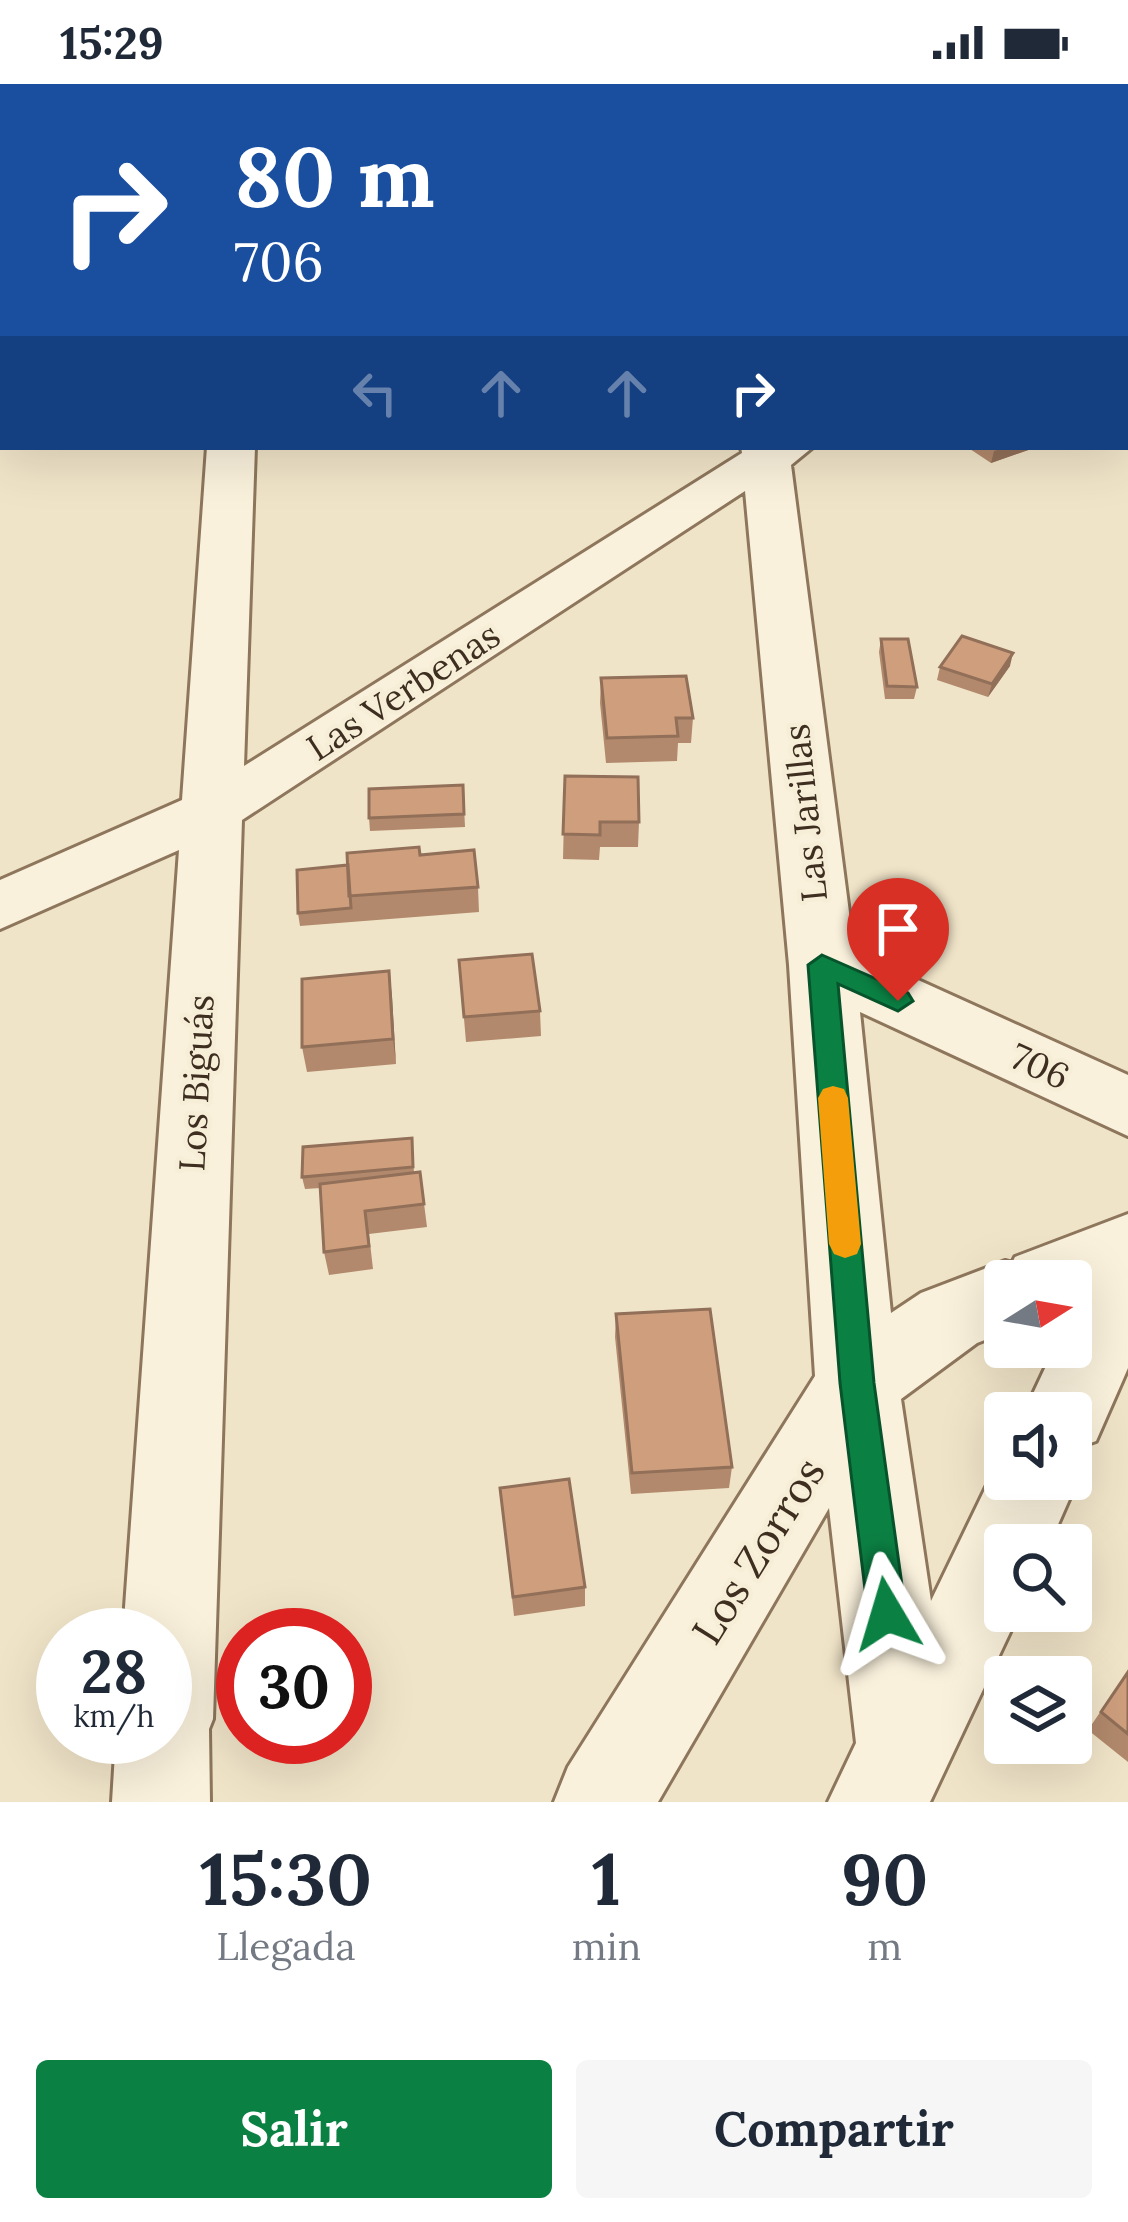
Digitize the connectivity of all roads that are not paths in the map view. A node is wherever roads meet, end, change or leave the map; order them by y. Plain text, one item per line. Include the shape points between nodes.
1 (231, 450) edge
2 (773, 450) edge
3 (209, 812) junction
4 (0, 906) edge
5 (822, 965) junction
6 (1128, 1107) edge
7 (1128, 1247) edge
8 (1092, 1261) edge
9 (1128, 1280) edge
10 (984, 1304) edge
11 (857, 1383) junction
12 (1076, 1392) edge
13 (1025, 1500) edge
14 (170, 1608) edge
15 (163, 1764) edge
16 (891, 1777) edge
17 (161, 1802) edge
18 (603, 1802) edge

1 - 3 street, Los Biguás
2 - 3 street, Las Verbenas
2 - 5 street, Las Jarillas
3 - 4 street, Las Verbenas
3 - 14 street, Los Biguás
5 - 6 street, 706
5 - 11 street, Las Jarillas
7 - 8 street
9 - 12 street
10 - 11 street, Los Zorros via 949,1318
11 - 16 street, Las Jarillas
11 - 18 street, Los Zorros
13 - 16 street
15 - 17 street

